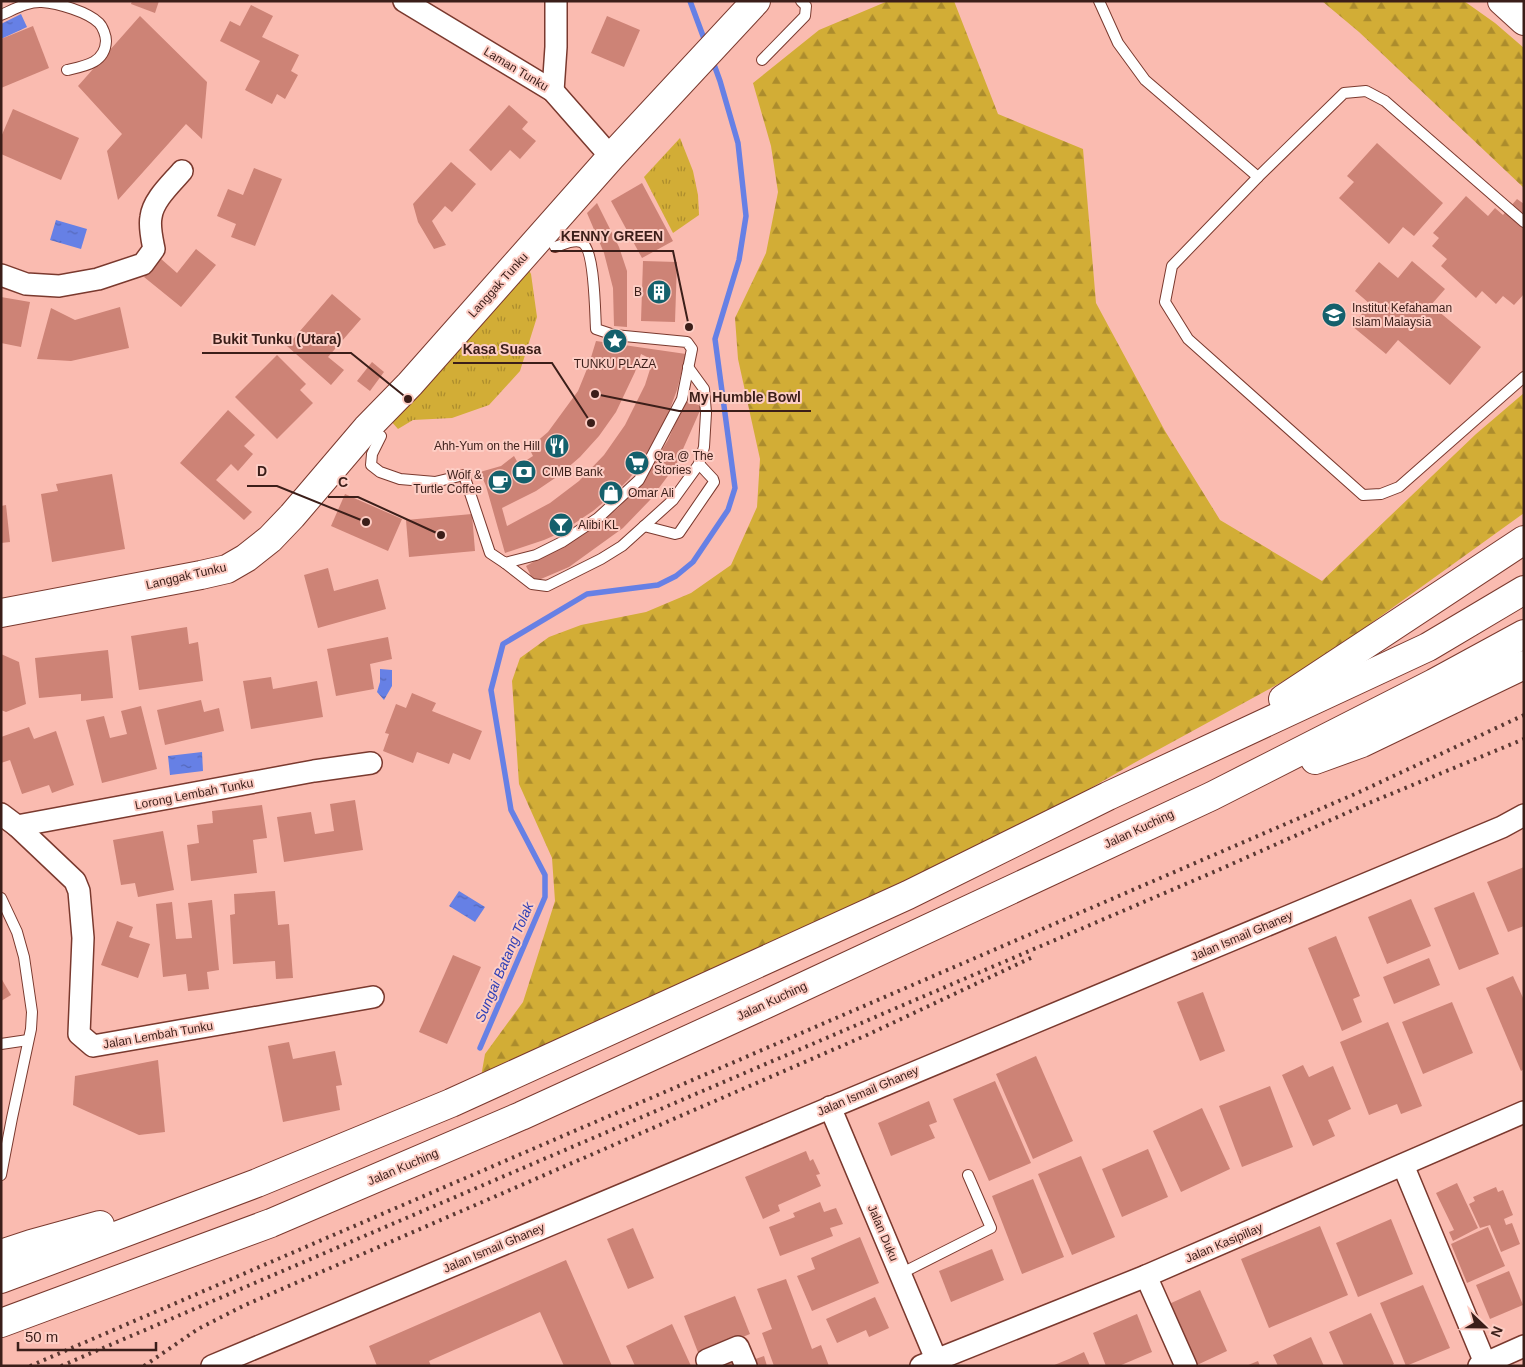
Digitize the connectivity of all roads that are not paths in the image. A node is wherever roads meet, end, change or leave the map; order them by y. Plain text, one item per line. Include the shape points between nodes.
1 (405, 1) edge
2 (556, 1) edge
3 (756, 1) edge
4 (801, 1) edge
5 (1100, 1) edge
6 (1502, 1) edge
7 (1, 15) edge
8 (1524, 21) edge
9 (762, 60) dead end
10 (67, 70) dead end
11 (553, 91) junction
12 (611, 156) junction
13 (182, 171) dead end
14 (1258, 177) junction
15 (1524, 222) edge
16 (553, 244) junction
17 (1, 275) edge
18 (688, 367) junction
19 (1524, 377) edge
20 (378, 434) junction
21 (699, 464) junction
22 (644, 526) junction
23 (1524, 540) edge
24 (505, 563) junction
25 (1524, 590) edge
26 (1, 613) edge
27 (1524, 634) edge
28 (1524, 664) edge
29 (1203, 752) junction
30 (371, 763) dead end
31 (1212, 796) junction
32 (1524, 815) edge
33 (9, 820) edge
34 (1, 898) edge
35 (373, 997) dead end
36 (28, 1040) junction
37 (1, 1044) edge
38 (830, 1107) junction
39 (1524, 1113) edge
40 (1403, 1166) junction
41 (1, 1175) edge
42 (968, 1175) dead end
43 (257, 1184) junction
44 (1, 1254) edge
45 (900, 1274) junction
46 (1146, 1276) junction
47 (1, 1279) edge
48 (1, 1323) edge
49 (1524, 1346) edge
50 (707, 1360) dead end
51 (929, 1362) edge
52 (1482, 1364) edge
53 (212, 1366) edge
54 (746, 1366) edge
55 (1186, 1366) edge

1 - 11 street, Laman Tunku
2 - 11 street
3 - 12 main road, Langgak Tunku
4 - 9 lane via 806,6 805,16
5 - 14 lane via 1118,43 1145,80
6 - 8 main road
7 - 10 lane via 41,2 85,14 100,24 106,38 99,60
11 - 12 street, Laman Tunku
12 - 16 main road, Langgak Tunku
13 - 17 street via 157,202 151,216 154,249 143,264 98,279 59,286 26,284
14 - 15 lane via 1344,93 1366,91 1385,101
14 - 19 lane via 1172,266 1166,302 1188,340 1363,495 1381,494 1399,486
16 - 18 lane via 582,242 586,246 591,262 596,329 614,335 687,342 692,349
16 - 20 main road, Langgak Tunku via 404,392
18 - 21 lane via 704,388 704,447
18 - 24 lane via 682,399 639,480 598,518 562,542 536,555
20 - 24 lane via 371,465 380,472 400,479 435,482 464,475 490,553
20 - 26 main road, Langgak Tunku via 270,539 227,569
21 - 22 lane via 673,500
21 - 22 lane via 713,479 713,485 680,533
22 - 24 lane via 601,559 547,586 532,584
23 - 29 main road
25 - 29 main road via 1428,647
27 - 31 main road, Jalan Kuching
28 - 31 main road via 1362,743
29 - 43 main road via 908,895 451,1103
30 - 33 street, Lorong Lembah Tunku
31 - 48 main road, Jalan Kuching via 503,1124 271,1224
32 - 38 street, Jalan Ismail Ghaney via 1484,835
33 - 35 street, Jalan Lembah Tunku via 75,881 79,892 82,938 79,1034 93,1046
34 - 36 lane via 17,932 24,957 32,1012
36 - 37 lane
36 - 41 lane
38 - 45 street, Jalan Duku
38 - 53 street, Jalan Ismail Ghaney
39 - 40 street, Jalan Kasipillay
40 - 46 street, Jalan Kasipillay
40 - 52 street
42 - 45 lane via 991,1228
43 - 44 main road
43 - 47 main road
45 - 51 street, Jalan Duku
46 - 51 street, Jalan Kasipillay
46 - 55 street
49 - 52 street
50 - 54 street via 738,1347

